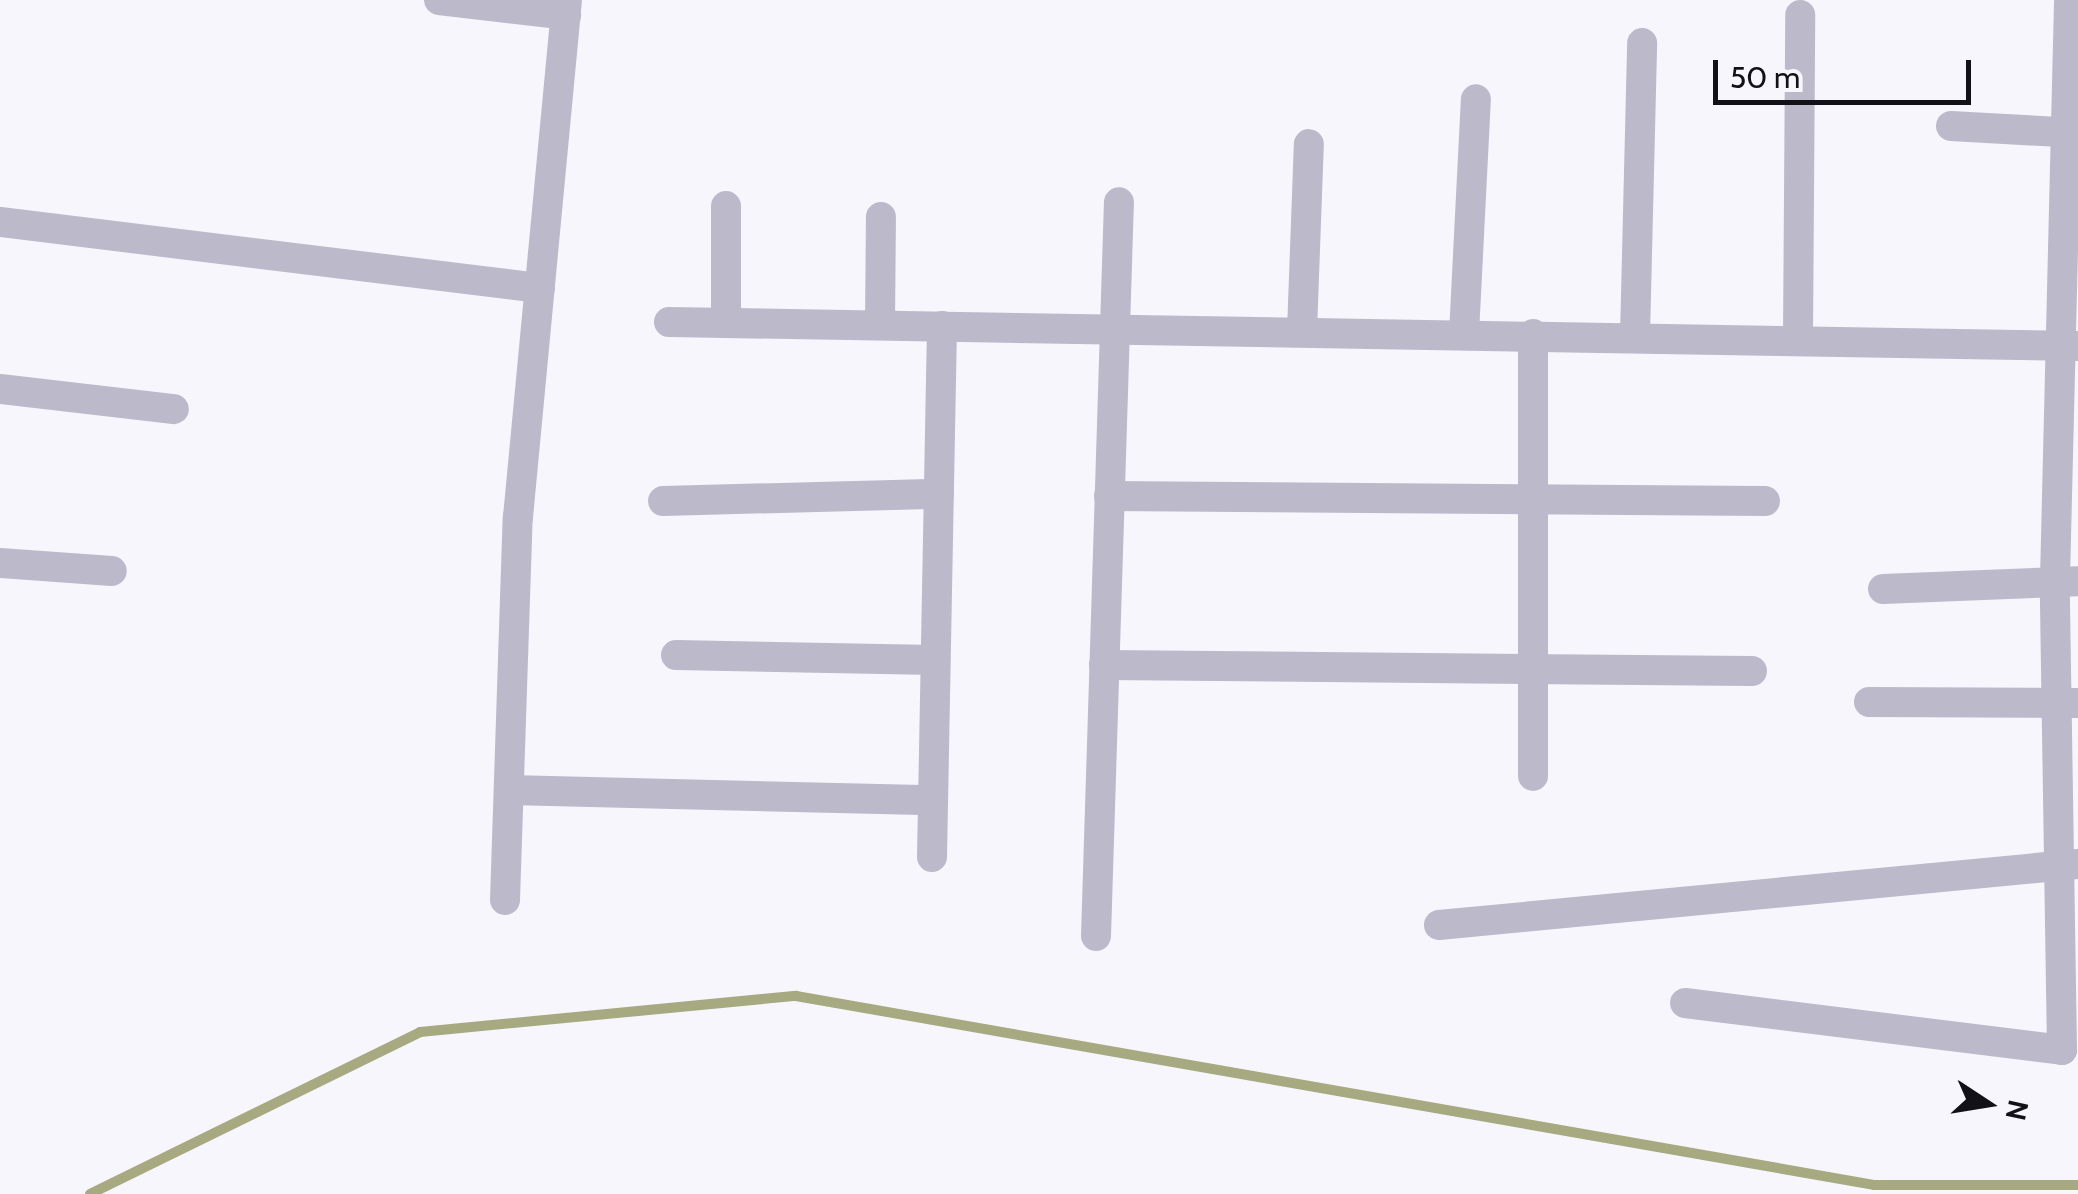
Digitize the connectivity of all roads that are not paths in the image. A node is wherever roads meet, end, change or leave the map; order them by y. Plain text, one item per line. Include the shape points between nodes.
1 (439, 0) edge
2 (2070, 0) edge
3 (566, 7) edge
4 (1800, 15) dead end
5 (1642, 43) dead end
6 (1476, 99) dead end
7 (1951, 126) dead end
8 (2072, 133) edge
9 (1309, 144) dead end
10 (1120, 202) dead end
11 (726, 206) dead end
12 (882, 217) dead end
13 (0, 222) edge
14 (540, 288) junction
15 (669, 322) dead end
16 (726, 323) junction
17 (880, 326) junction
18 (942, 326) junction
19 (1114, 329) junction
20 (1302, 331) junction
21 (1464, 334) junction
22 (1533, 334) junction
23 (1635, 336) junction
24 (1798, 338) junction
25 (2069, 346) edge
26 (0, 389) edge
27 (174, 409) dead end
28 (939, 494) junction
29 (1108, 496) junction
30 (1533, 496) junction
31 (663, 501) dead end
32 (1765, 501) dead end
33 (0, 563) edge
34 (112, 571) dead end
35 (2066, 580) edge
36 (1884, 589) dead end
37 (676, 655) dead end
38 (935, 660) junction
39 (1533, 664) junction
40 (1104, 665) junction
41 (1752, 671) dead end
42 (1869, 702) dead end
43 (2067, 703) edge
44 (1533, 776) dead end
45 (509, 790) junction
46 (933, 800) junction
47 (932, 857) dead end
48 (2066, 863) edge
49 (505, 900) dead end
50 (1439, 925) dead end
51 (1096, 936) dead end
52 (1685, 1003) dead end
53 (2069, 1005) edge

1 - 3 street
2 - 8 street
3 - 14 street
4 - 24 street
5 - 23 street
6 - 21 street
7 - 8 street
8 - 25 street
9 - 20 street
10 - 19 street
11 - 16 street
12 - 17 street
13 - 14 street
14 - 45 street via 518,517
15 - 16 street
16 - 17 street
17 - 18 street
18 - 19 street
18 - 28 street
19 - 20 street
19 - 29 street
20 - 21 street
21 - 22 street
22 - 23 street
22 - 30 street
23 - 24 street
24 - 25 street
25 - 35 street
26 - 27 street
28 - 31 street
28 - 38 street
29 - 30 street
29 - 40 street
30 - 32 street
30 - 39 street
33 - 34 street
35 - 36 street
35 - 43 street
37 - 38 street
38 - 46 street
39 - 40 street
39 - 41 street
39 - 44 street
40 - 51 street
42 - 43 street
43 - 48 street
45 - 46 street
45 - 49 street
46 - 47 street
48 - 50 street
48 - 53 street
52 - 53 street via 2062,1050

